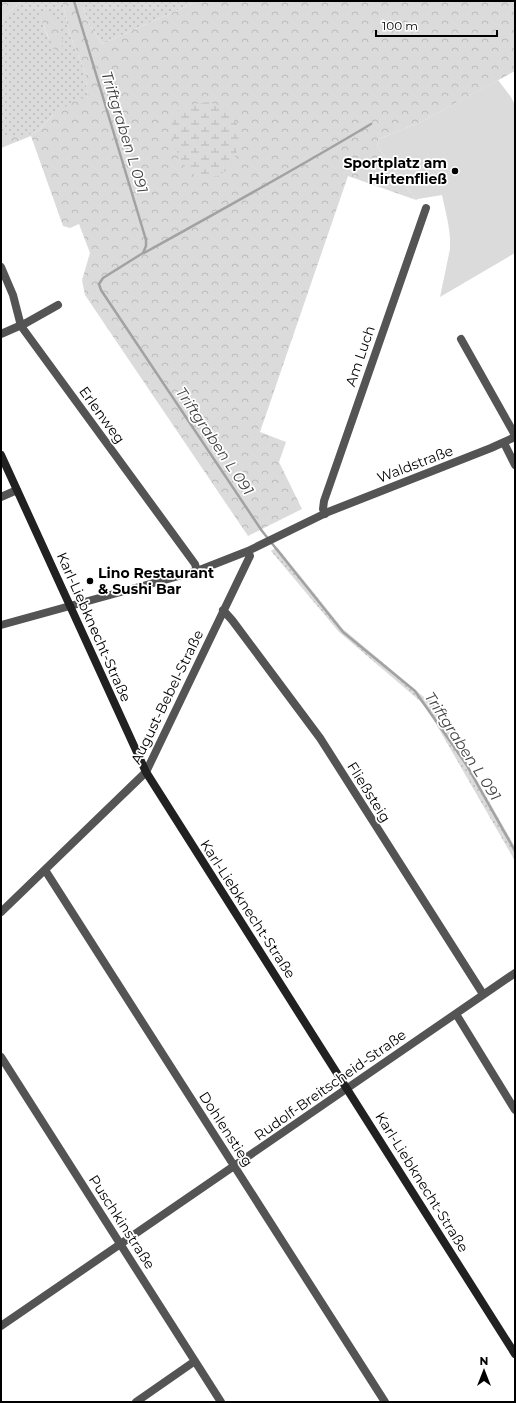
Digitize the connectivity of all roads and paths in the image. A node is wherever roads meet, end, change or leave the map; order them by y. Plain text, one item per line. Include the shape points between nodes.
1 (426, 208) dead end
2 (1, 267) edge
3 (58, 306) dead end
4 (21, 326) junction
5 (1, 334) edge
6 (461, 339) dead end
7 (515, 436) edge
8 (504, 443) junction
9 (1, 455) edge
10 (515, 465) edge
11 (17, 490) junction
12 (1, 497) edge
13 (325, 514) junction
14 (248, 551) junction
15 (197, 571) junction
16 (70, 606) junction
17 (223, 610) junction
18 (1, 625) edge
19 (146, 772) junction
20 (45, 870) junction
21 (1, 912) edge
22 (515, 973) edge
23 (483, 994) junction
24 (456, 1014) junction
25 (1, 1057) edge
26 (347, 1089) junction
27 (515, 1110) edge
28 (235, 1166) junction
29 (120, 1244) junction
30 (1, 1326) edge
31 (515, 1354) edge
32 (195, 1361) junction
33 (136, 1402) edge
34 (221, 1402) edge
35 (385, 1402) edge

1 - 13 street, Am Luch via 324,501
2 - 4 street, Erlenweg via 13,295
3 - 4 street
4 - 5 street
4 - 15 street, Erlenweg
6 - 7 street
7 - 8 street, Waldstraße
8 - 10 street
8 - 13 street, Waldstraße
9 - 11 street, Karl-Liebknecht-Straße
11 - 12 street
11 - 16 street, Karl-Liebknecht-Straße
13 - 14 street
14 - 15 street
14 - 17 street, August-Bebel-Straße via 250,556
15 - 16 street
16 - 18 street
16 - 19 street, Karl-Liebknecht-Straße
17 - 19 street, August-Bebel-Straße
17 - 23 street, Fließsteig via 320,738
19 - 20 street, August-Bebel-Straße
19 - 26 street, Karl-Liebknecht-Straße
20 - 21 street, August-Bebel-Straße
20 - 28 street, Dohlenstieg
22 - 23 street, Rudolf-Breitscheid-Straße
23 - 24 street, Rudolf-Breitscheid-Straße
24 - 26 street, Rudolf-Breitscheid-Straße
24 - 27 street
25 - 29 street, Puschkinstraße
26 - 28 street, Rudolf-Breitscheid-Straße
26 - 31 street, Karl-Liebknecht-Straße
28 - 29 street, Rudolf-Breitscheid-Straße
28 - 35 street, Dohlenstieg
29 - 30 street, Rudolf-Breitscheid-Straße
29 - 32 street, Puschkinstraße
32 - 33 street
32 - 34 street, Puschkinstraße

